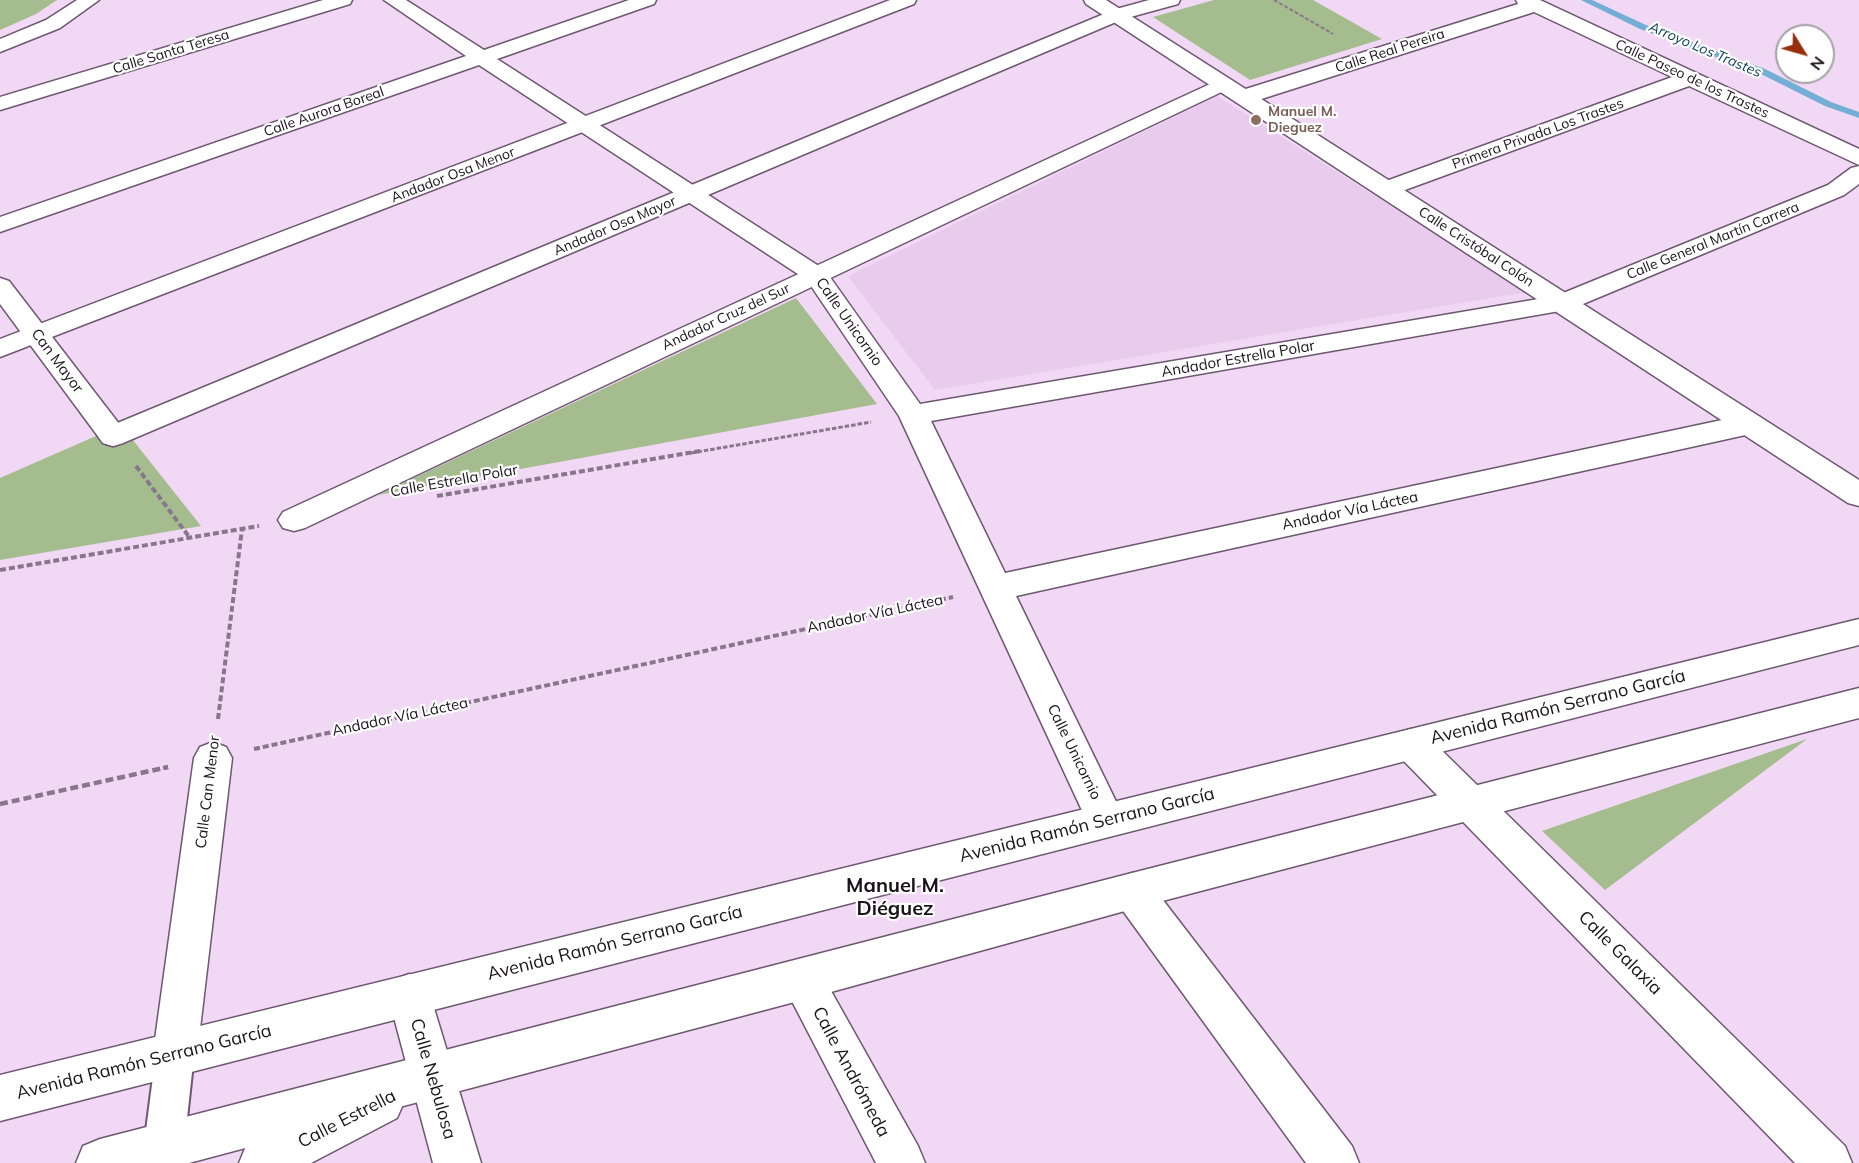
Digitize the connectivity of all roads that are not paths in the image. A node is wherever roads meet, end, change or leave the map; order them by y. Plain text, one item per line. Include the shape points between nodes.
1 (90, 0) edge
2 (343, 0) edge
3 (393, 0) edge
4 (647, 0) edge
5 (907, 0) edge
6 (1093, 0) edge
7 (1171, 0) edge
8 (1530, 2) edge
9 (1116, 15) junction
10 (0, 46) edge
11 (482, 57) junction
12 (1690, 78) junction
13 (1233, 91) junction
14 (0, 104) edge
15 (584, 124) junction
16 (1859, 158) edge
17 (1859, 173) edge
18 (1386, 189) junction
19 (692, 194) junction
20 (0, 225) edge
21 (816, 275) junction
22 (0, 286) edge
23 (1562, 303) junction
24 (37, 335) junction
25 (0, 349) edge
26 (913, 415) junction
27 (1750, 424) junction
28 (113, 436) joint
29 (1859, 495) edge
30 (294, 520) road end
31 (995, 588) junction
32 (1859, 632) edge
33 (1859, 703) edge
34 (1411, 744) junction
35 (213, 758) road end
36 (1471, 804) junction
37 (1106, 820) junction
38 (1132, 891) junction
39 (802, 980) junction
40 (409, 995) junction
41 (175, 1054) junction
42 (432, 1075) junction
43 (0, 1098) edge
44 (164, 1146) junction
45 (100, 1163) edge
46 (263, 1163) edge
47 (457, 1163) edge
48 (901, 1163) edge
49 (1335, 1163) edge
50 (1828, 1163) edge

1 - 10 street via 53,24
2 - 14 street, Calle Santa Teresa
3 - 11 street, Calle Unicornio
4 - 11 street, Calle Aurora Boreal
5 - 15 street, Andador Osa Menor
6 - 9 street, Calle Cristóbal Colón
7 - 9 street, Andador Osa Mayor
8 - 12 street, Calle Paseo de los Trastes
8 - 13 street, Calle Real Pereira via 1372,56
9 - 13 street, Calle Cristóbal Colón
9 - 19 street, Andador Osa Mayor
11 - 15 street, Calle Unicornio
11 - 20 street, Calle Aurora Boreal
12 - 16 street, Calle Paseo de los Trastes
12 - 18 street, Primera Privada Los Trastes
13 - 18 street, Calle Cristóbal Colón
13 - 21 street, Andador Cruz del Sur
15 - 19 street, Calle Unicornio
15 - 24 street, Andador Osa Menor
17 - 23 street, Calle General Martín Carrera via 1836,190
18 - 23 street, Calle Cristóbal Colón
19 - 21 street, Calle Unicornio
19 - 28 street, Andador Osa Mayor
21 - 26 street, Calle Unicornio
21 - 30 street, Andador Cruz del Sur
22 - 24 street, Can Mayor
23 - 26 street, Andador Estrella Polar
23 - 27 street, Calle Cristóbal Colón
24 - 25 street, Andador Osa Menor
24 - 28 street, Can Mayor
26 - 31 street, Calle Unicornio
27 - 29 street, Calle Cristóbal Colón
27 - 31 street, Andador Vía Láctea
31 - 37 street, Calle Unicornio
32 - 34 street, Avenida Ramón Serrano García
33 - 36 street
34 - 36 street, Calle Galaxia
34 - 37 street, Avenida Ramón Serrano García
35 - 41 street, Calle Can Menor
36 - 38 street
36 - 50 street, Calle Galaxia
37 - 40 street, Avenida Ramón Serrano García
38 - 39 street
38 - 49 street
39 - 42 street
39 - 48 street, Calle Andrómeda
40 - 41 street, Avenida Ramón Serrano García
40 - 42 street, Calle Nebulosa
41 - 43 street, Avenida Ramón Serrano García
41 - 44 lane
42 - 44 street
42 - 46 street, Calle Estrella
42 - 47 street, Calle Nebulosa
44 - 45 street

